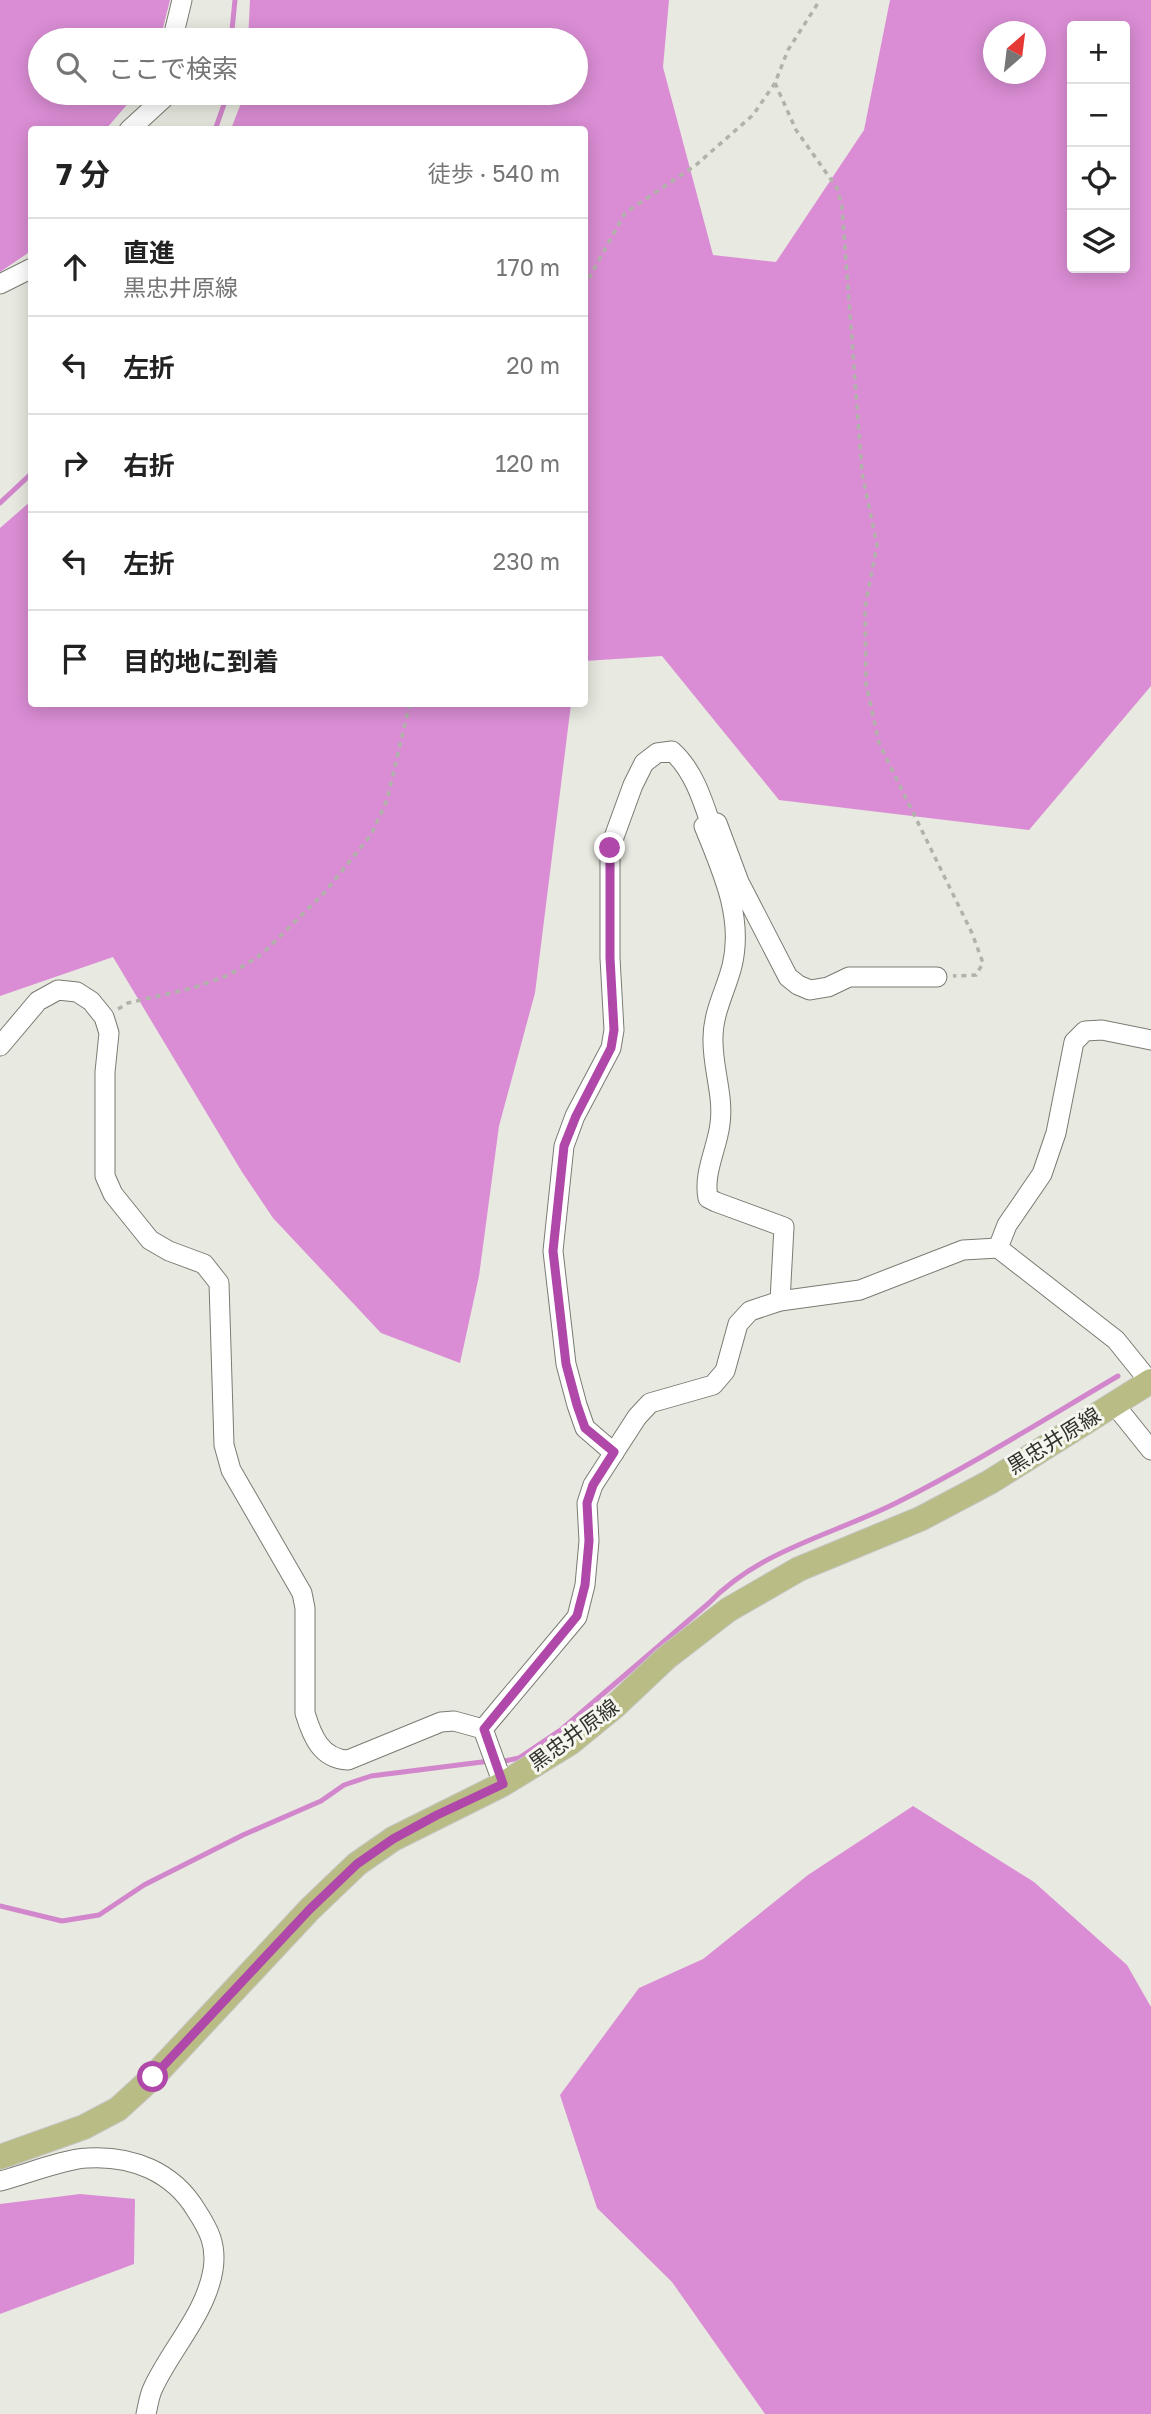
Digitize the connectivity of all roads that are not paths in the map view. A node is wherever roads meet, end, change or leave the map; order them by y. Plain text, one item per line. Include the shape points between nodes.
1 (182, 0) edge
2 (175, 28) edge
3 (156, 105) edge
4 (133, 126) edge
5 (28, 270) edge
6 (0, 284) edge
7 (711, 825) junction
8 (937, 977) road end
9 (1151, 1040) edge
10 (0, 1046) edge
11 (998, 1248) junction
12 (780, 1301) junction
13 (1150, 1381) edge
14 (1114, 1404) junction
15 (1151, 1450) edge
16 (614, 1452) junction
17 (484, 1729) junction
18 (497, 1769) junction
19 (0, 2157) edge
20 (0, 2181) edge
21 (146, 2414) edge

1 - 2 street
3 - 4 street
5 - 6 street
7 - 8 street via 718,823 739,882 788,977 798,985 810,990 849,977
7 - 12 street via 704,826 726,879 737,923 737,945 713,1039 721,1124 705,1187 708,1198 784,1227
7 - 16 street via 683,761 672,751 657,754 644,763 610,848 611,1048 564,1146 553,1251 566,1364 577,1405 585,1428
9 - 11 street via 1101,1030 1085,1031 1074,1042 1056,1133 1042,1174 1007,1225
10 - 17 street via 38,1001 58,990 77,992 104,1017 109,1033 105,1176 113,1194 150,1240 204,1264 219,1283 224,1445 231,1470 302,1593 305,1713 316,1742 338,1760 348,1760 441,1722
11 - 12 street via 963,1250 860,1290
11 - 13 street via 1116,1340
12 - 16 street via 750,1311 738,1324 725,1371 713,1385 650,1403
13 - 14 main road, 黒忠井原線
14 - 15 street
14 - 18 main road, 黒忠井原線 via 990,1482 920,1519 799,1569 729,1610 666,1658 570,1743
16 - 17 street via 587,1503 589,1541 577,1616
17 - 18 street
18 - 19 main road, 黒忠井原線 via 357,1864 118,2109 84,2127
20 - 21 street via 85,2158 113,2158 141,2163 171,2180 192,2203 212,2236 213,2269 204,2299 152,2390

